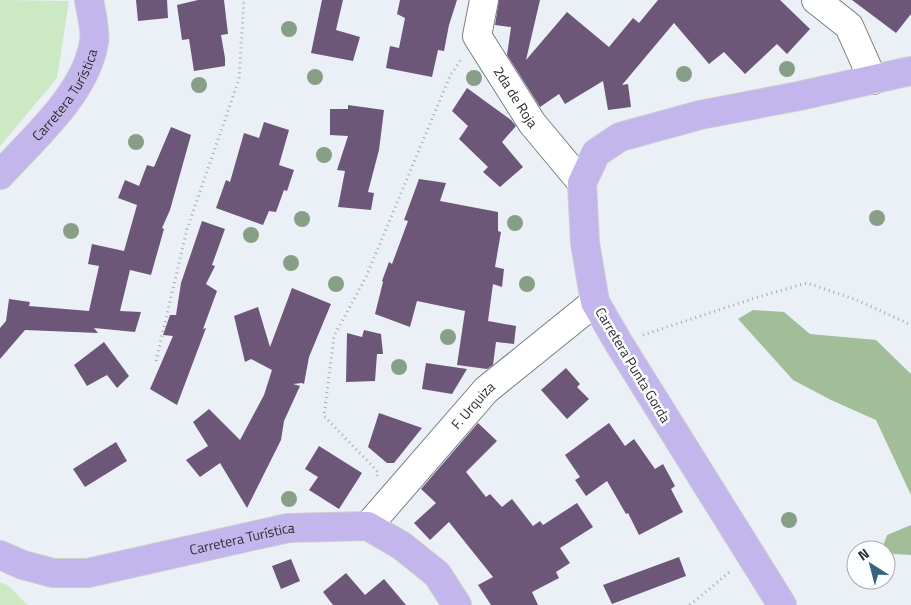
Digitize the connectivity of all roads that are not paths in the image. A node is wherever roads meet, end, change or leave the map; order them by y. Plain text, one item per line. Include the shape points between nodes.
1 (89, 0) edge
2 (484, 0) edge
3 (816, 0) edge
4 (911, 71) edge
5 (873, 80) junction
6 (0, 175) edge
7 (582, 182) junction
8 (595, 302) junction
9 (368, 526) junction
10 (0, 555) edge
11 (457, 605) edge
12 (782, 605) edge

1 - 6 main road, Carretera Turística via 94,40 87,68 64,106
2 - 7 street, 2da de Roja via 477,36 532,123
3 - 5 street via 849,26
4 - 5 main road, Carretera Punta Gorda
5 - 7 main road, Carretera Punta Gorda via 700,115 620,137 596,153
7 - 8 main road, Carretera Punta Gorda via 584,243
8 - 9 street, F. Urquiza via 486,390
8 - 12 main road, Carretera Punta Gorda
9 - 10 main road, Carretera Turística via 288,528 88,573 52,572 22,565
9 - 11 main road via 402,546 437,574

